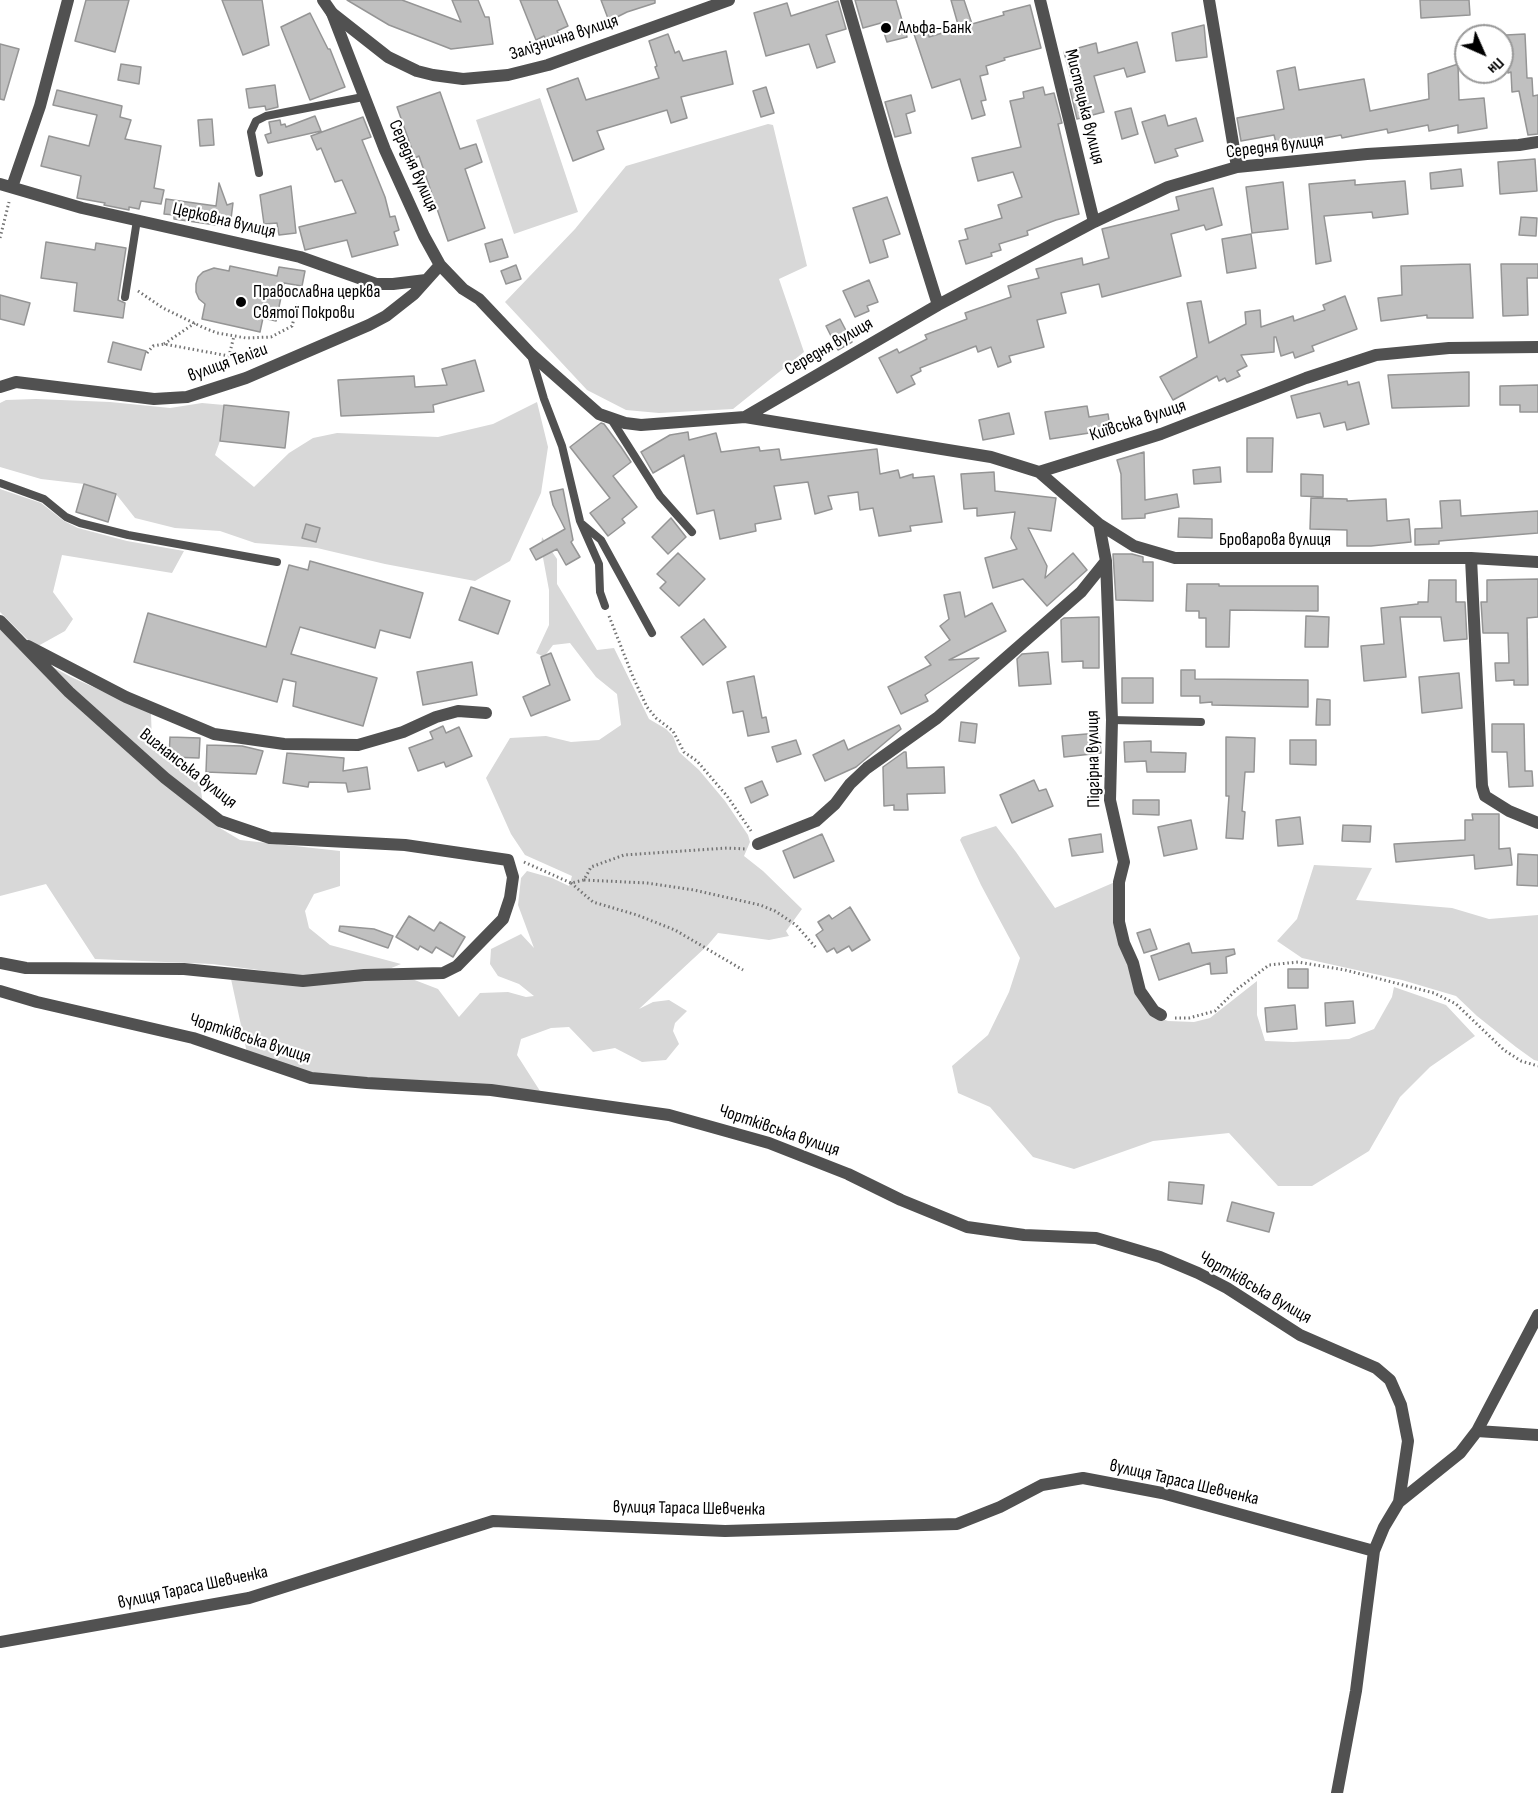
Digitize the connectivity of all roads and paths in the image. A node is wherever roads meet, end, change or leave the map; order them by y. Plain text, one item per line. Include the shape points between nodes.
1 (68, 0) edge
2 (323, 0) edge
3 (729, 0) edge
4 (846, 0) edge
5 (1040, 0) edge
6 (1209, 0) edge
7 (332, 13) junction
8 (363, 97) junction
9 (1538, 142) edge
10 (1238, 167) junction
11 (259, 173) dead end
12 (6, 185) edge
13 (137, 220) junction
14 (1094, 222) junction
15 (0, 238) edge
16 (440, 265) junction
17 (426, 280) junction
18 (128, 281) junction
19 (125, 297) dead end
20 (298, 304) dead end
21 (938, 305) junction
22 (195, 323) junction
23 (234, 336) junction
24 (165, 344) junction
25 (1538, 347) edge
26 (147, 353) dead end
27 (531, 354) junction
28 (0, 387) edge
29 (745, 417) junction
30 (611, 419) junction
31 (1039, 472) junction
32 (0, 483) edge
33 (581, 524) junction
34 (1099, 524) junction
35 (692, 532) dead end
36 (1471, 558) junction
37 (1106, 561) junction
38 (277, 562) dead end
39 (1538, 562) edge
40 (604, 606) joint
41 (0, 621) edge
42 (652, 633) dead end
43 (20, 642) junction
44 (486, 713) dead end
45 (1112, 720) junction
46 (1201, 722) dead end
47 (1538, 823) edge
48 (758, 844) junction
49 (507, 860) junction
50 (584, 880) junction
51 (571, 882) junction
52 (817, 949) dead end
53 (0, 963) edge
54 (742, 970) dead end
55 (0, 991) edge
56 (1161, 1014) joint
57 (1538, 1066) edge
58 (1538, 1316) edge
59 (1478, 1431) junction
60 (1538, 1435) edge
61 (1399, 1502) junction
62 (1374, 1551) junction
63 (0, 1642) edge
64 (1336, 1793) edge

1 - 12 street via 40,106
2 - 7 street, Залізнична вулиця
3 - 7 street, Залізнична вулиця via 548,65 477,79 433,75 402,64
4 - 21 street
5 - 14 street, Мистецька вулиця
6 - 10 street
7 - 8 street, Середня вулиця
8 - 11 lane via 256,121 250,132
8 - 16 street, Середня вулиця
9 - 10 street, Середня вулиця
10 - 14 street, Середня вулиця via 1168,187
12 - 13 street, Церковна вулиця
12 - 15 path
13 - 17 street, Церковна вулиця via 310,259 376,284
13 - 18 lane
14 - 21 street, Середня вулиця
16 - 17 street, вулиця Теліги
16 - 27 street, Середня вулиця
17 - 28 street, вулиця Теліги via 401,305 369,325 246,378 187,397 154,399 16,382
18 - 19 lane
18 - 22 path via 152,302
20 - 23 path via 292,326 271,337
21 - 29 street, Середня вулиця
22 - 23 path
22 - 24 path
23 - 24 path via 229,356
24 - 26 path via 153,346
25 - 31 street, Київська вулиця via 1449,348 1376,355 1161,434
27 - 30 street, Середня вулиця via 599,414
27 - 33 lane via 562,446
29 - 30 street, Середня вулиця via 641,425
29 - 31 street via 991,457
30 - 35 lane via 660,496
31 - 34 street, Броварова вулиця
32 - 38 lane via 44,499 80,523
33 - 40 lane via 599,564
33 - 42 lane via 601,540
34 - 36 street, Броварова вулиця via 1134,546 1175,558
34 - 37 street, Підгірна вулиця
36 - 39 street, Броварова вулиця
36 - 47 street via 1482,786 1485,796
37 - 45 street, Підгірна вулиця
37 - 48 street via 1061,611 938,718 867,768 816,821
40 - 48 path via 647,707 674,731 684,752 697,761 727,796
41 - 43 street, Вигнанська вулиця
43 - 44 street via 126,697 214,734 284,744 358,745 458,711
43 - 49 street, Вигнанська вулиця via 165,778 220,821 270,838 405,845
45 - 46 lane
45 - 56 street, Підгірна вулиця via 1110,800 1124,861 1119,882 1119,922 1140,991 1154,1011
48 - 50 path via 748,849 624,855 591,867
49 - 51 path via 525,862
49 - 53 street via 513,877 503,919 457,966 443,974 303,981 184,969 26,968
50 - 51 path
50 - 52 path via 647,883 760,905 796,925
51 - 54 path via 593,902 675,930
55 - 61 street, Чортківська вулиця via 193,1038 311,1078 491,1090 669,1115 769,1143 967,1227 1024,1235 1096,1238 1160,1257 1227,1288 1300,1335 1376,1368 1390,1380 1401,1405 1408,1441
56 - 57 path via 1179,1018 1215,1011 1269,965 1298,962 1434,993 1456,1004 1504,1050
58 - 59 street
59 - 60 street
59 - 61 street via 1460,1453
61 - 62 street
62 - 63 street, вулиця Тараса Шевченка via 1162,1492 1083,1478 1042,1485 957,1524 725,1530 493,1521 249,1598
62 - 64 street via 1356,1691

